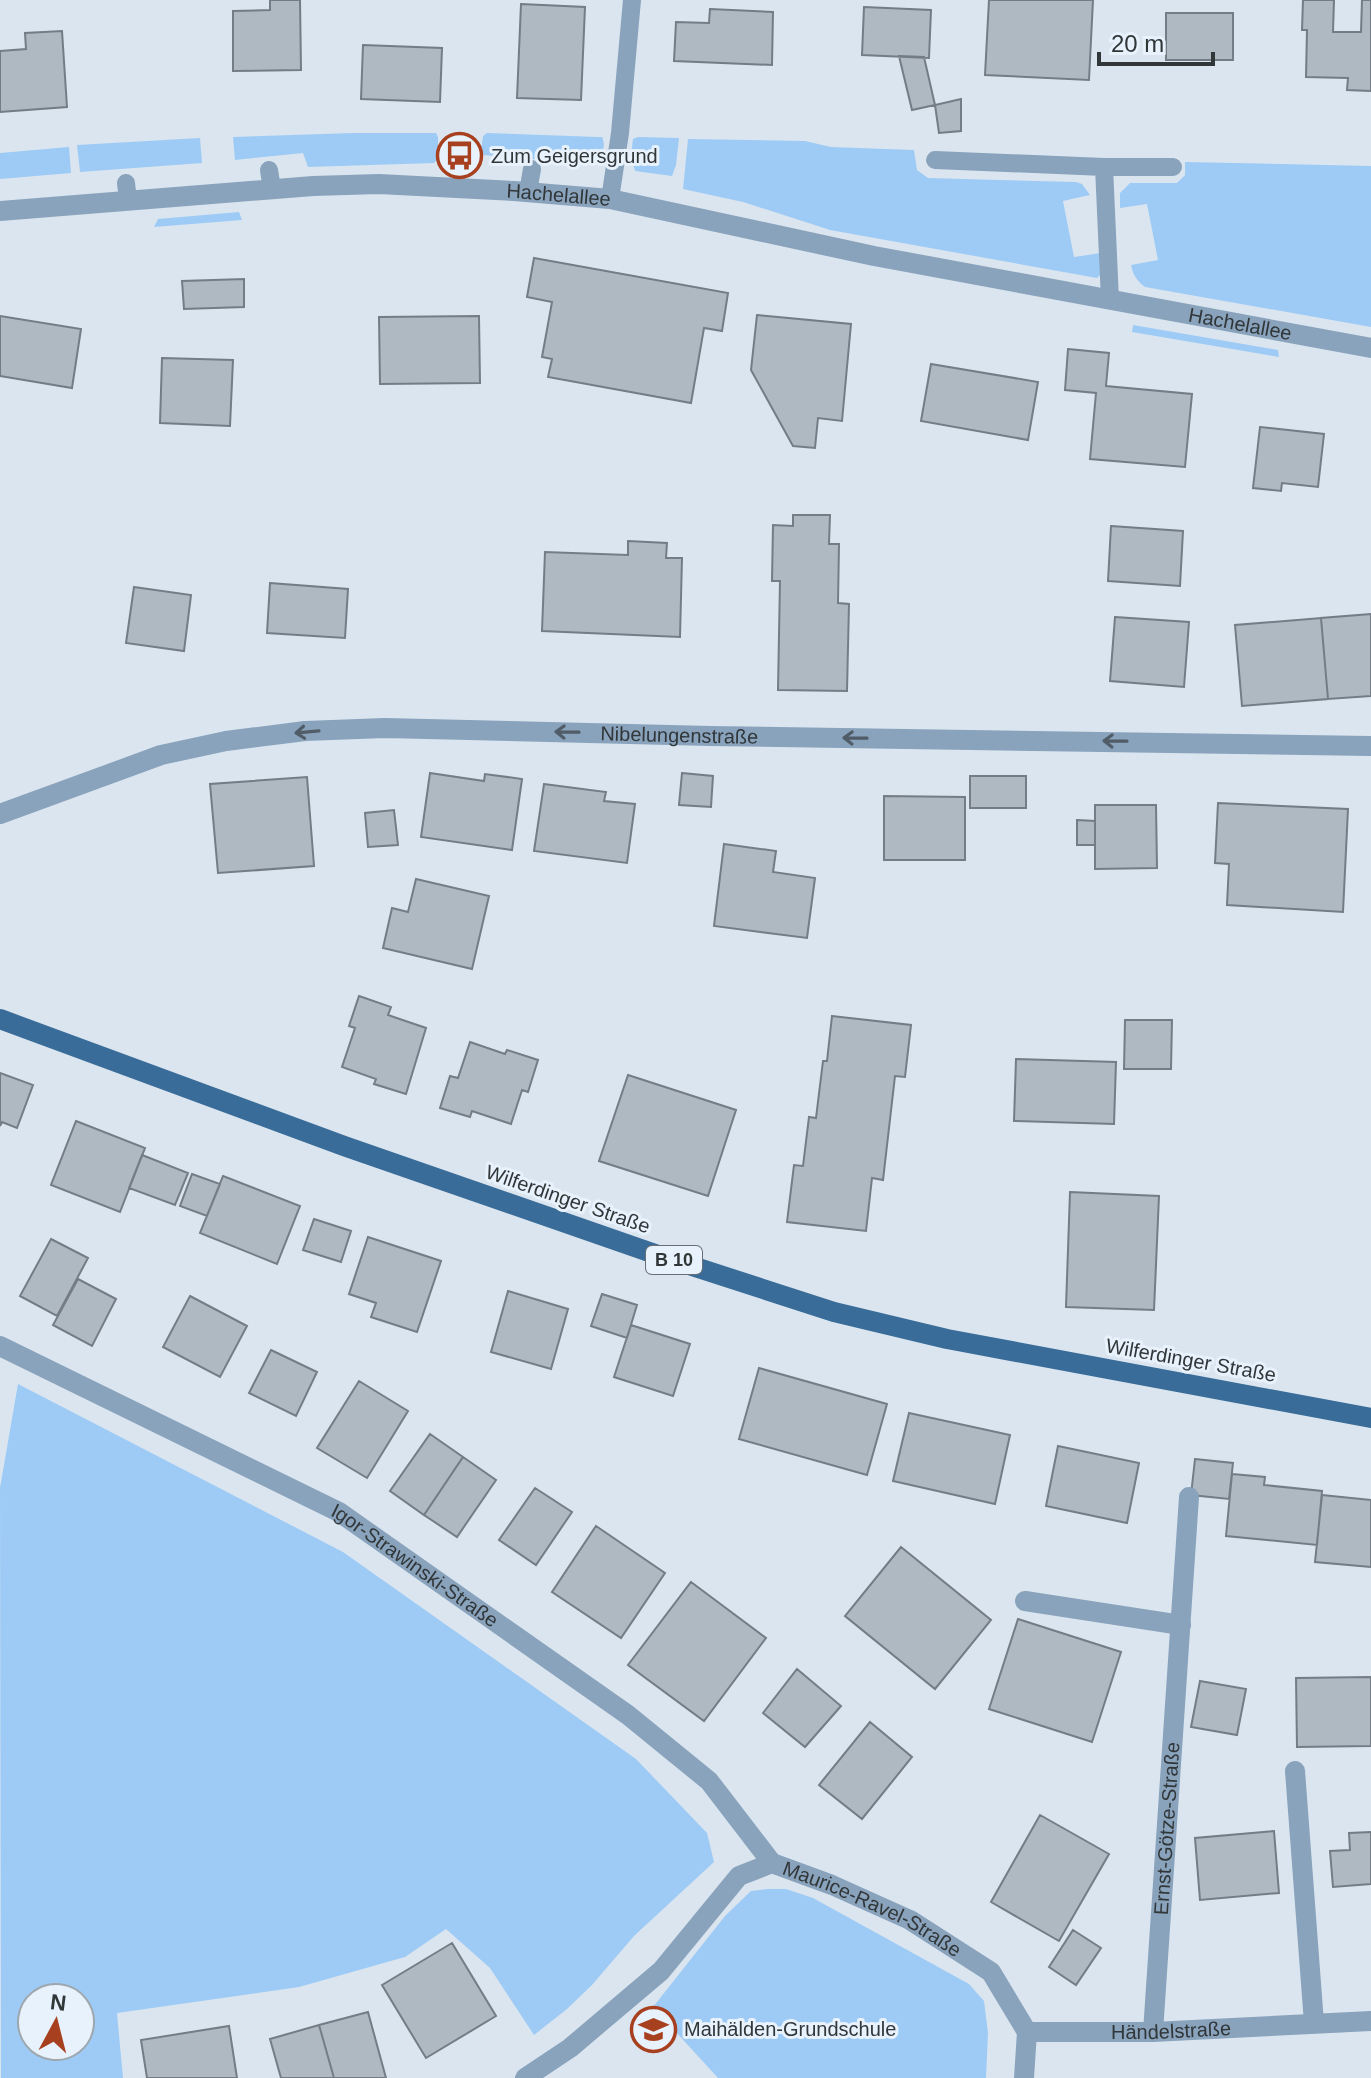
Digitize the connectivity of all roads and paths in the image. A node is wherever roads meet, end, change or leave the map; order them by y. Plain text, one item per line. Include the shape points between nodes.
1 (632, 0) edge
2 (935, 160) dead end
3 (1104, 167) junction
4 (1173, 167) dead end
5 (532, 169) dead end
6 (528, 192) junction
7 (610, 199) junction
8 (0, 211) edge
9 (1110, 300) junction
10 (1371, 348) edge
11 (1371, 746) edge
12 (0, 814) edge
13 (0, 1019) edge
14 (0, 1346) edge
15 (1371, 1418) edge
16 (1189, 1497) dead end
17 (1025, 1601) dead end
18 (1181, 1625) junction
19 (1295, 1771) dead end
20 (772, 1863) junction
21 (1371, 2021) edge
22 (1314, 2023) junction
23 (1027, 2032) junction
24 (1153, 2032) junction
25 (525, 2078) edge
26 (1024, 2078) edge

1 - 7 lane
2 - 3 lane
3 - 4 lane
3 - 9 lane
5 - 6 lane
6 - 7 street, Hachelallee
6 - 8 street, Hachelallee via 271,180 127,192
7 - 9 street, Hachelallee
9 - 10 street, Hachelallee
11 -> 12 street, Nibelungenstraße via 385,728 305,731 161,755
13 - 15 main road, Wilferdinger Straße / B 10 via 344,1146 834,1312 947,1339
14 - 20 street, Igor-Strawinski-Straße via 339,1512 640,1725 709,1781
16 - 18 street, Ernst-Götze-Straße
17 - 18 street
18 - 24 street, Ernst-Götze-Straße
19 - 22 street
20 - 23 street, Maurice-Ravel-Straße via 910,1920 991,1972
20 - 25 street, Maurice-Ravel-Straße via 739,1876 661,1971 570,2048
21 - 22 street, Händelstraße
22 - 24 street, Händelstraße
23 - 24 street, Händelstraße
23 - 26 street

